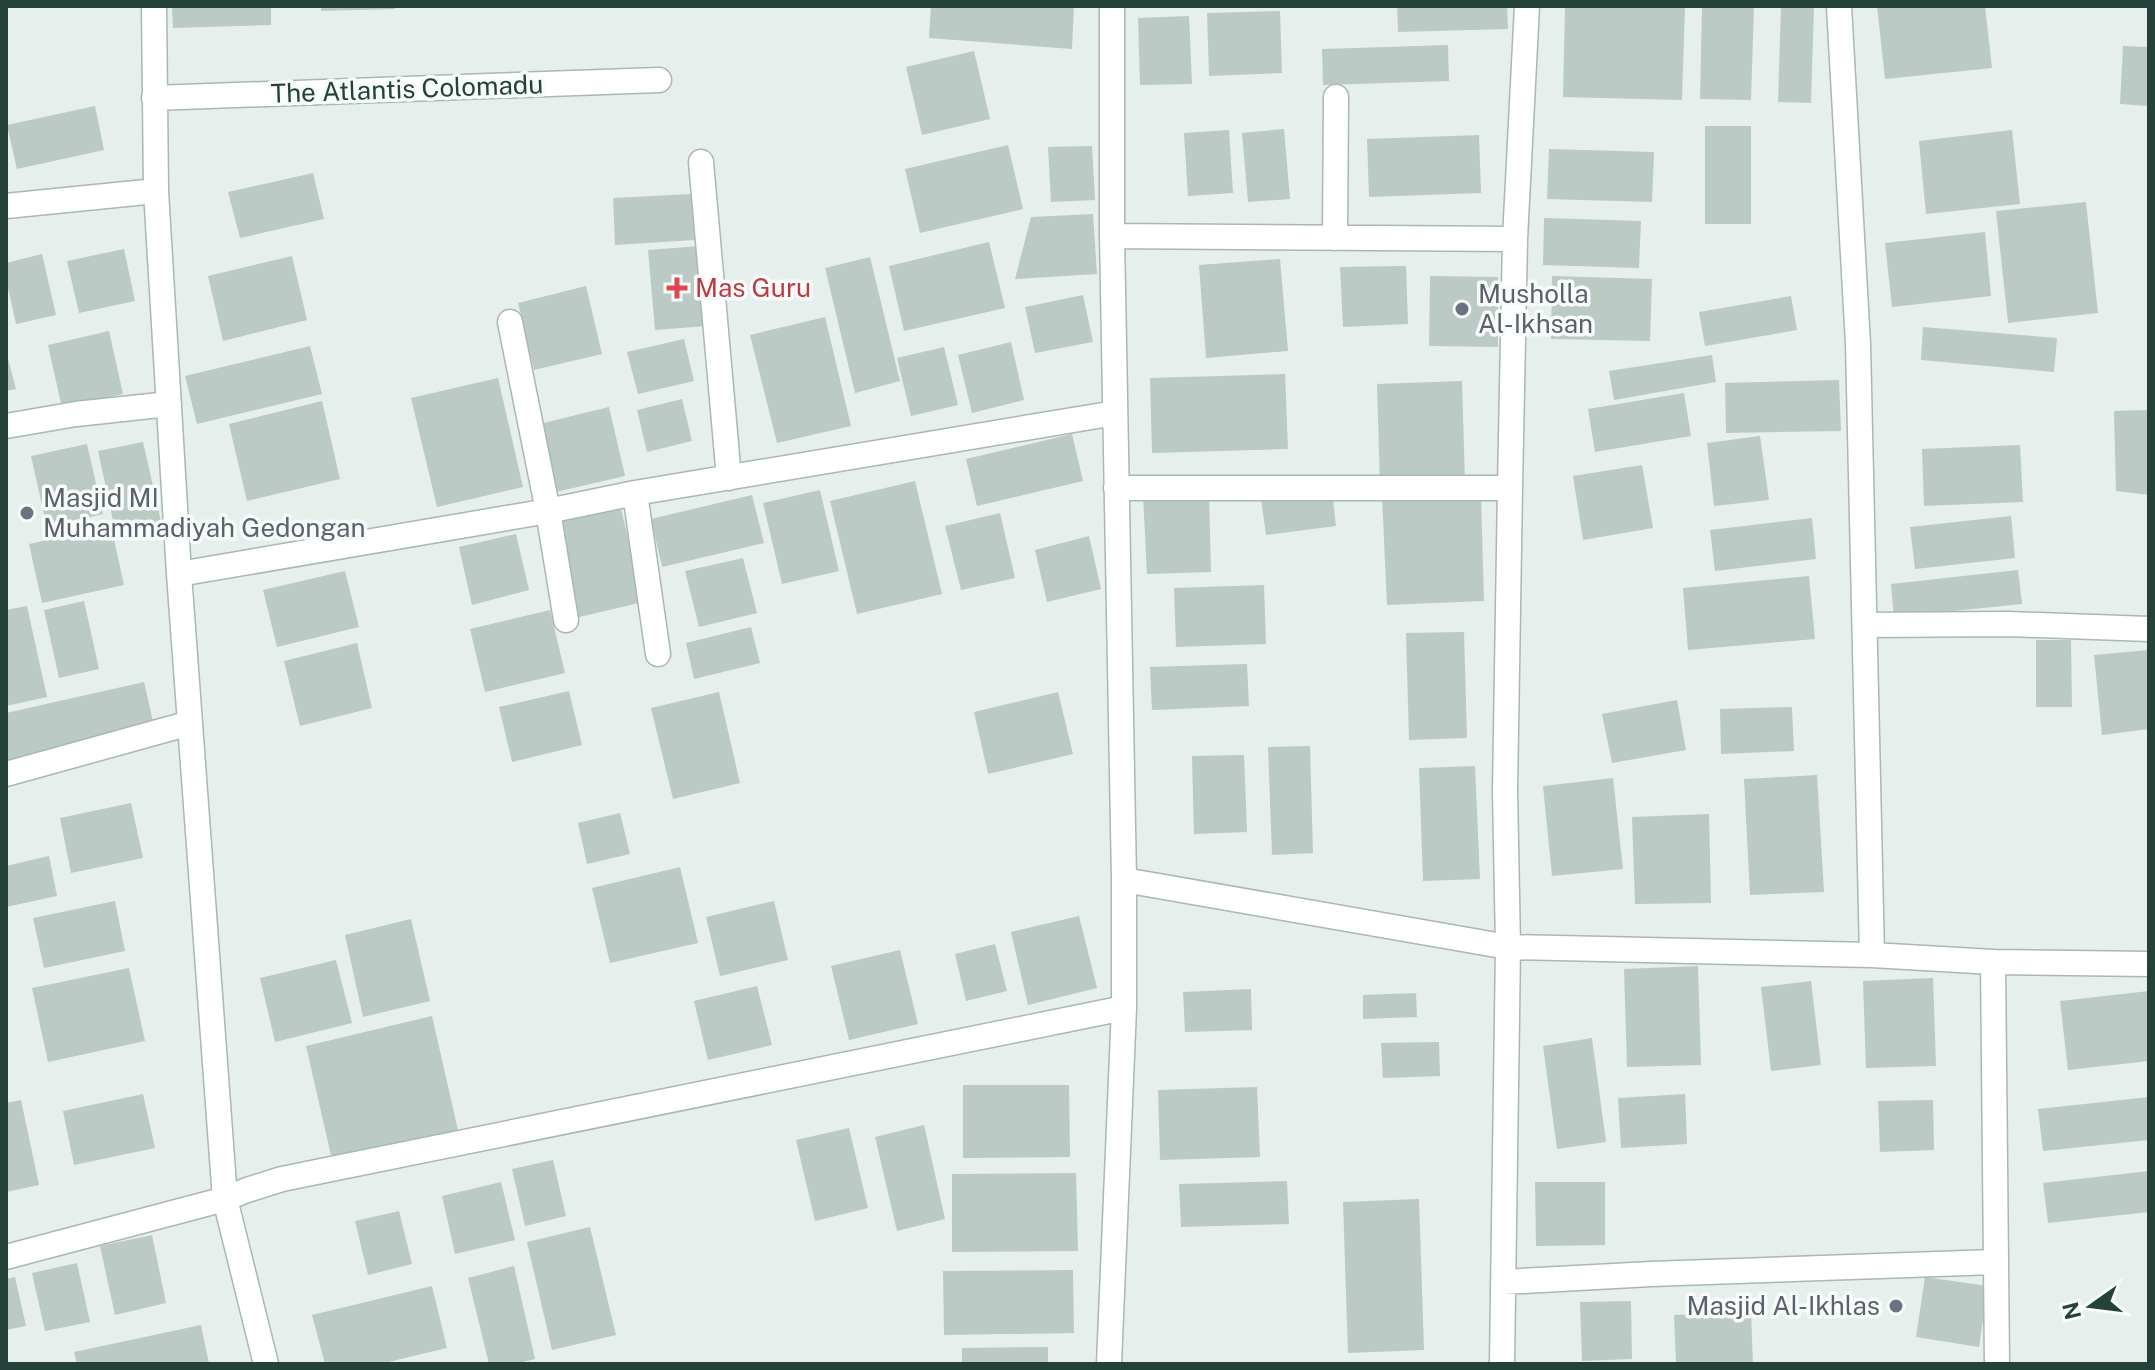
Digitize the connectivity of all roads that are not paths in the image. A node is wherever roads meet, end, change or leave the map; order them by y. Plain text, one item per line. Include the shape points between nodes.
1 (154, 6) edge
2 (1112, 6) edge
3 (1527, 6) edge
4 (1839, 6) edge
5 (659, 80) dead end
6 (1336, 97) dead end
7 (154, 98) junction
8 (701, 162) dead end
9 (156, 191) junction
10 (6, 206) edge
11 (1112, 236) junction
12 (1335, 238) junction
13 (1515, 239) junction
14 (510, 322) dead end
15 (169, 404) junction
16 (1115, 413) junction
17 (6, 426) edge
18 (729, 478) junction
19 (1116, 488) junction
20 (1510, 488) junction
21 (635, 493) junction
22 (548, 511) junction
23 (179, 574) junction
24 (566, 620) dead end
25 (1865, 625) junction
26 (2149, 629) edge
27 (658, 654) dead end
28 (190, 723) junction
29 (6, 774) edge
30 (1124, 880) junction
31 (1508, 947) junction
32 (1872, 955) junction
33 (1993, 962) junction
34 (2149, 964) edge
35 (1124, 1008) junction
36 (225, 1199) junction
37 (6, 1257) edge
38 (1995, 1262) junction
39 (1503, 1282) junction
40 (266, 1364) edge
41 (1109, 1364) edge
42 (1502, 1364) edge
43 (1997, 1364) edge

1 - 7 street
2 - 11 street
3 - 13 street
4 - 25 street via 1858,344
5 - 7 street, The Atlantis Colomadu
6 - 12 street
7 - 9 street
8 - 18 street
9 - 10 street
9 - 15 street
11 - 12 street
11 - 16 street
12 - 13 street
13 - 20 street
14 - 22 street
15 - 17 street
15 - 23 street
16 - 18 street
16 - 19 street
18 - 21 street
19 - 20 street
19 - 30 street
20 - 31 street
21 - 22 street
21 - 27 street
22 - 23 street
22 - 24 street
23 - 28 street
25 - 26 street
25 - 32 street
28 - 29 street
28 - 36 street
30 - 31 street
30 - 35 street
31 - 32 street
31 - 39 street
32 - 33 street
33 - 34 street
33 - 38 street
35 - 36 street via 282,1179
35 - 41 street
36 - 37 street
36 - 40 street
38 - 39 street
38 - 43 street
39 - 42 street

